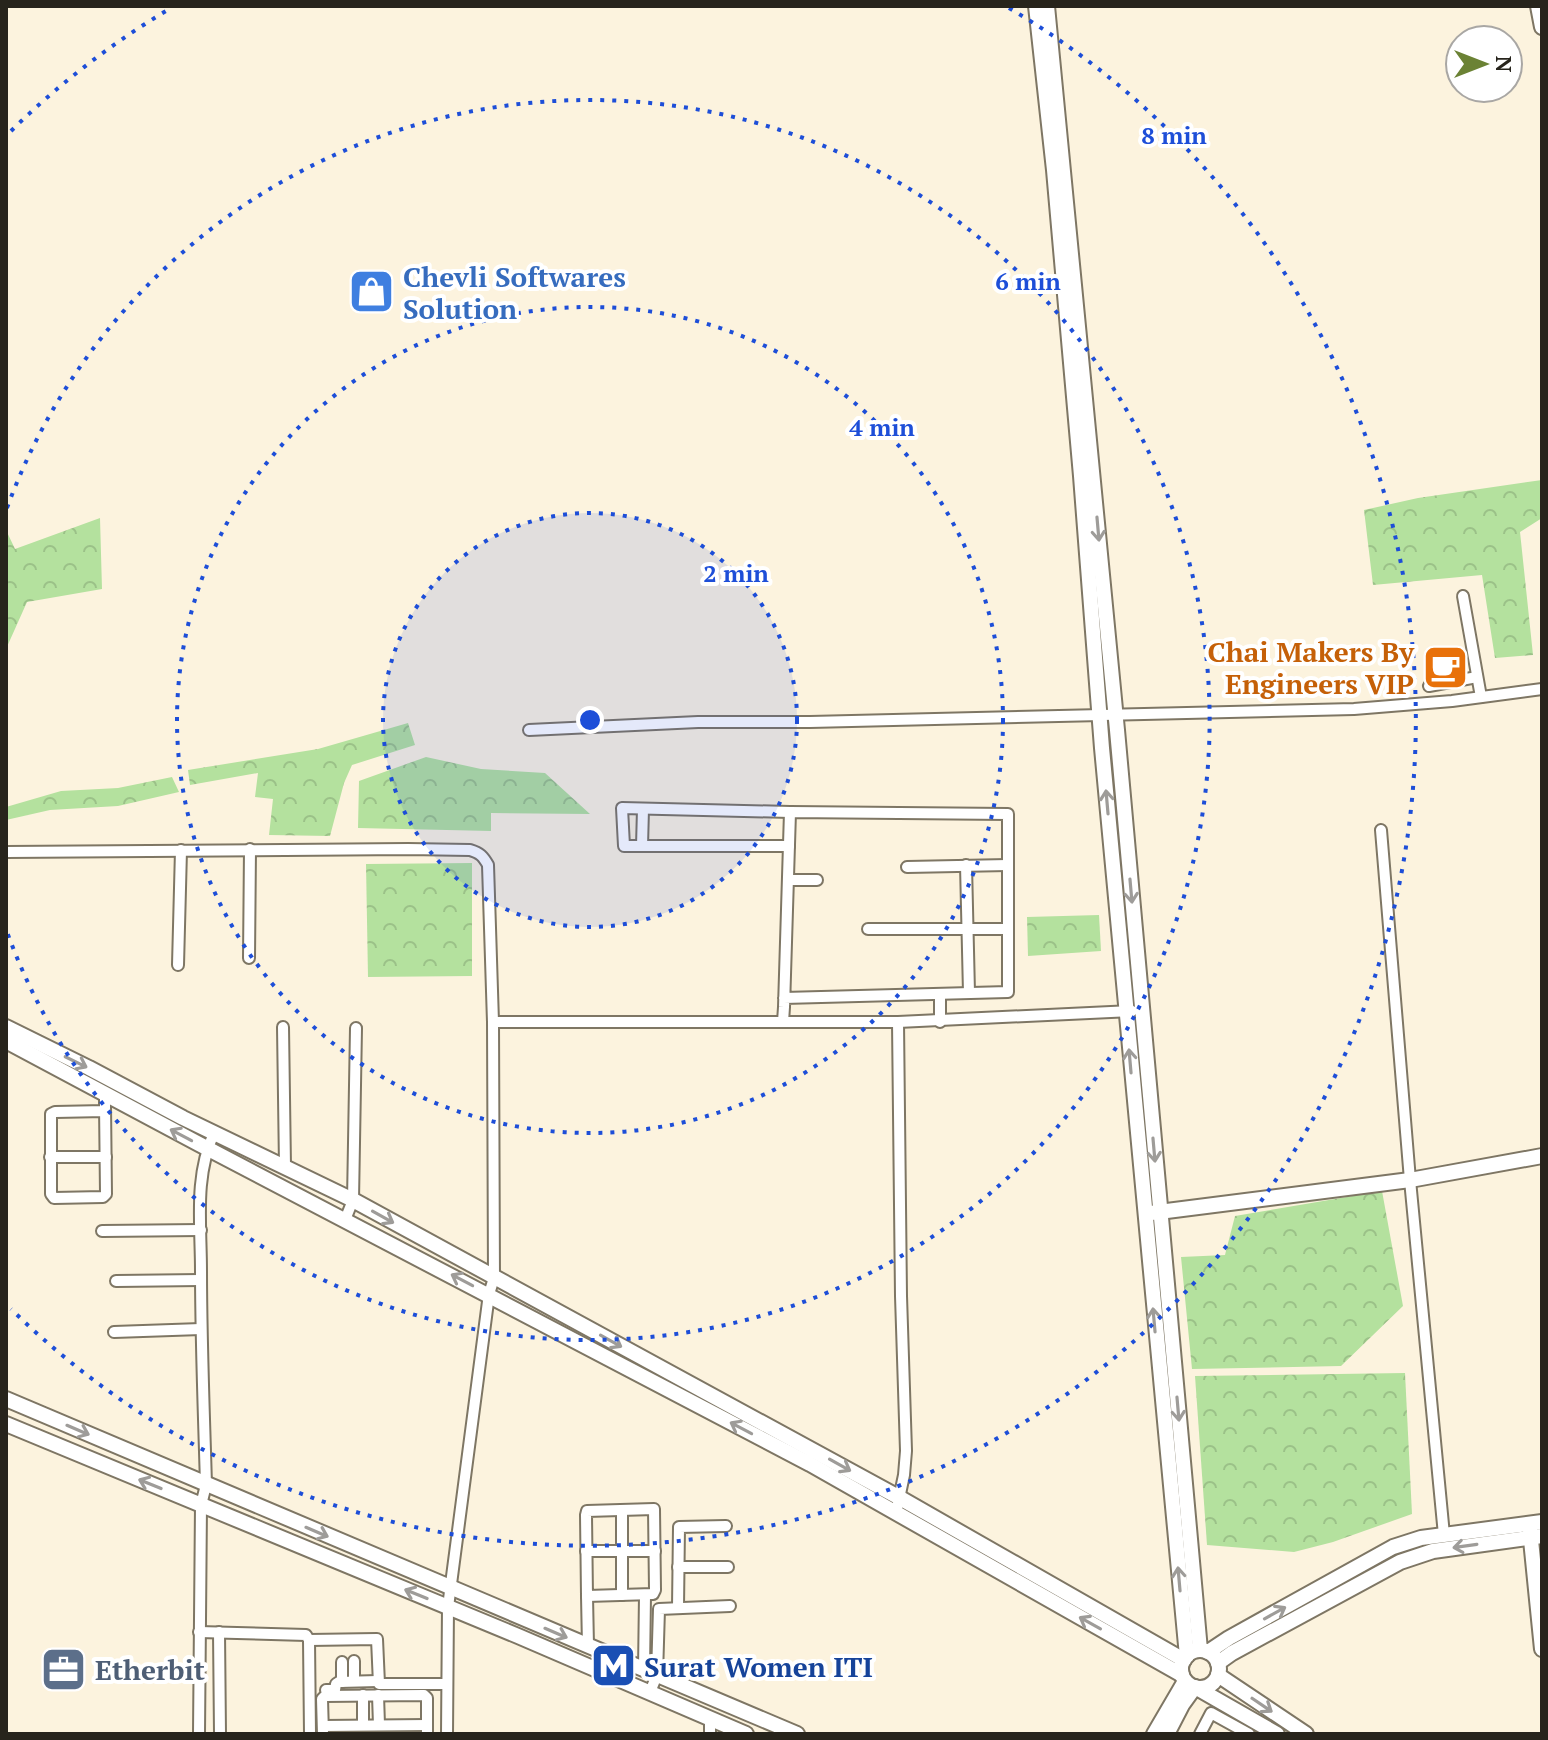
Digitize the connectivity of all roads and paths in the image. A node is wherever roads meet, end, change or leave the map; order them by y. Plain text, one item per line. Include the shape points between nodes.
1 (1036, 6) edge
2 (1047, 6) edge
3 (1538, 6) edge
4 (1542, 27) edge
5 (1463, 596) dead end
6 (1477, 677) junction
7 (1429, 686) dead end
8 (1542, 689) edge
9 (1481, 697) junction
10 (1115, 714) junction
11 (1099, 715) junction
12 (529, 730) dead end
13 (643, 809) junction
14 (790, 812) junction
15 (1381, 830) dead end
16 (642, 846) junction
17 (789, 846) junction
18 (250, 849) junction
19 (181, 850) junction
20 (6, 852) edge
21 (966, 865) junction
22 (1008, 865) junction
23 (907, 867) dead end
24 (788, 880) junction
25 (817, 880) dead end
26 (868, 929) dead end
27 (968, 929) junction
28 (1006, 929) junction
29 (249, 958) dead end
30 (178, 965) dead end
31 (969, 993) junction
32 (940, 994) junction
33 (784, 998) junction
34 (1142, 1011) junction
35 (1126, 1012) junction
36 (493, 1022) junction
37 (783, 1022) junction
38 (898, 1022) junction
39 (940, 1022) junction
40 (6, 1027) edge
41 (283, 1027) dead end
42 (356, 1028) dead end
43 (6, 1041) edge
44 (105, 1094) junction
45 (105, 1111) junction
46 (214, 1133) junction
47 (207, 1148) junction
48 (1542, 1156) edge
49 (50, 1157) junction
50 (106, 1157) junction
51 (285, 1167) junction
52 (1410, 1180) junction
53 (353, 1200) junction
54 (1160, 1212) junction
55 (1144, 1214) junction
56 (345, 1220) junction
57 (201, 1230) junction
58 (102, 1231) dead end
59 (494, 1278) junction
60 (201, 1280) junction
61 (116, 1281) dead end
62 (489, 1294) junction
63 (201, 1329) junction
64 (114, 1332) dead end
65 (6, 1399) edge
66 (6, 1424) edge
67 (206, 1485) junction
68 (201, 1505) junction
69 (898, 1505) junction
70 (622, 1510) junction
71 (726, 1526) dead end
72 (1536, 1530) edge
73 (1444, 1535) junction
74 (586, 1551) junction
75 (622, 1551) junction
76 (655, 1551) junction
77 (678, 1567) junction
78 (728, 1567) dead end
79 (451, 1588) junction
80 (1539, 1591) edge
81 (622, 1595) junction
82 (645, 1595) junction
83 (587, 1596) junction
84 (730, 1606) dead end
85 (448, 1607) junction
86 (678, 1607) junction
87 (525, 1619) junction
88 (199, 1632) junction
89 (219, 1632) junction
90 (518, 1636) junction
91 (309, 1640) junction
92 (1542, 1641) edge
93 (588, 1646) junction
94 (1542, 1649) edge
95 (354, 1661) dead end
96 (342, 1662) dead end
97 (1197, 1667) junction
98 (651, 1672) junction
99 (354, 1681) junction
100 (378, 1681) junction
101 (342, 1682) junction
102 (447, 1684) junction
103 (317, 1690) dead end
104 (199, 1691) junction
105 (219, 1692) junction
106 (650, 1692) junction
107 (363, 1695) junction
108 (378, 1695) junction
109 (199, 1704) junction
110 (219, 1704) junction
111 (363, 1725) junction
112 (379, 1725) junction
113 (710, 1726) edge
114 (427, 1729) edge
115 (323, 1730) edge
116 (1248, 1730) edge
117 (199, 1734) edge
118 (220, 1734) edge
119 (310, 1734) edge
120 (447, 1734) edge
121 (746, 1734) edge
122 (797, 1734) edge
123 (1154, 1734) edge
124 (1167, 1734) edge
125 (1200, 1734) edge
126 (1277, 1734) edge
127 (1306, 1734) edge

1 - 11 street
2 -> 10 street
3 - 4 street
5 - 6 street
6 - 7 street
6 - 9 street
8 - 9 street
9 - 10 street via 1354,709
10 - 11 street
10 -> 34 street
11 - 12 street
35 -> 11 street
13 - 14 street
13 - 16 street
13 - 16 street via 622,808 624,846
14 - 17 street
14 - 22 street via 1008,814
15 - 52 street
16 - 17 street
17 - 24 street
18 - 19 street
18 - 29 street
18 - 36 street via 478,852 488,865
19 - 20 street
19 - 30 street
21 - 22 street
21 - 23 street
21 - 27 street
22 - 28 street
24 - 25 street
24 - 33 street
26 - 27 street
27 - 28 street
27 - 31 street
28 - 31 street via 1008,992
31 - 32 street
32 - 33 street
32 - 39 street
33 - 37 street
34 - 35 street
34 -> 54 street
35 - 39 street
55 -> 35 street
36 - 37 street
36 - 59 street
37 - 38 street
38 - 39 street
38 - 69 street via 906,1451
40 -> 46 street
41 - 51 street
42 - 53 street
43 - 44 street
44 - 45 street
47 -> 44 street
45 - 49 street via 52,1112
45 - 50 street
46 - 47 street
46 - 51 street
47 - 56 street
47 - 57 street via 200,1177
48 - 52 street
49 - 50 street
49 - 50 street via 54,1198 104,1197
51 - 53 street
52 - 54 street
52 - 73 street
53 - 56 street
53 -> 59 street
54 - 55 street
54 -> 97 street
97 -> 55 street
62 -> 56 street
57 - 58 street
57 - 60 street
59 - 62 street
59 -> 69 street
60 - 61 street
60 - 63 street
69 -> 62 street
62 - 79 street
63 - 64 street
63 - 67 street
65 -> 67 street
68 -> 66 street
67 - 68 street
67 -> 79 street
85 -> 68 street
68 - 88 street
69 - 97 street
70 - 74 street via 587,1511
70 - 75 street
70 - 76 street via 654,1509
71 - 77 street via 679,1527
72 - 73 street
72 - 80 street
72 -> 97 street via 1400,1562
97 -> 73 street via 1229,1638 1393,1547
74 - 75 street
74 - 83 street
75 - 76 street
75 - 81 street
76 - 82 street via 655,1590
77 - 78 street
77 - 86 street
79 - 85 street
79 - 87 street
80 - 92 street
81 - 82 street
81 - 83 street
82 - 98 street
83 - 93 street
84 - 86 street
85 - 90 street
85 - 102 street
86 - 98 street via 658,1610
87 - 90 street
87 -> 93 street
88 - 89 street
88 - 104 street
89 - 91 street via 306,1635
89 - 105 street
90 - 106 street
91 - 100 street via 377,1639
91 - 119 street
92 - 94 street
93 - 98 street
95 - 99 street
96 - 101 street
97 - 116 street
97 - 123 street
97 - 124 street
97 -> 127 street
98 - 106 street
98 - 122 street
99 - 100 street
99 - 101 street
100 - 102 street
101 - 103 street via 335,1690
102 - 120 street
104 - 105 street
104 - 109 street
105 - 110 street
106 - 113 street
107 - 108 street
107 - 111 street
107 - 115 street via 324,1696
108 - 112 street
108 - 114 street via 425,1695
109 - 110 street
109 - 117 street
110 - 118 street
111 - 112 street
111 - 115 street
112 - 114 street
113 - 121 street
116 - 125 street via 1211,1713
116 - 126 street

